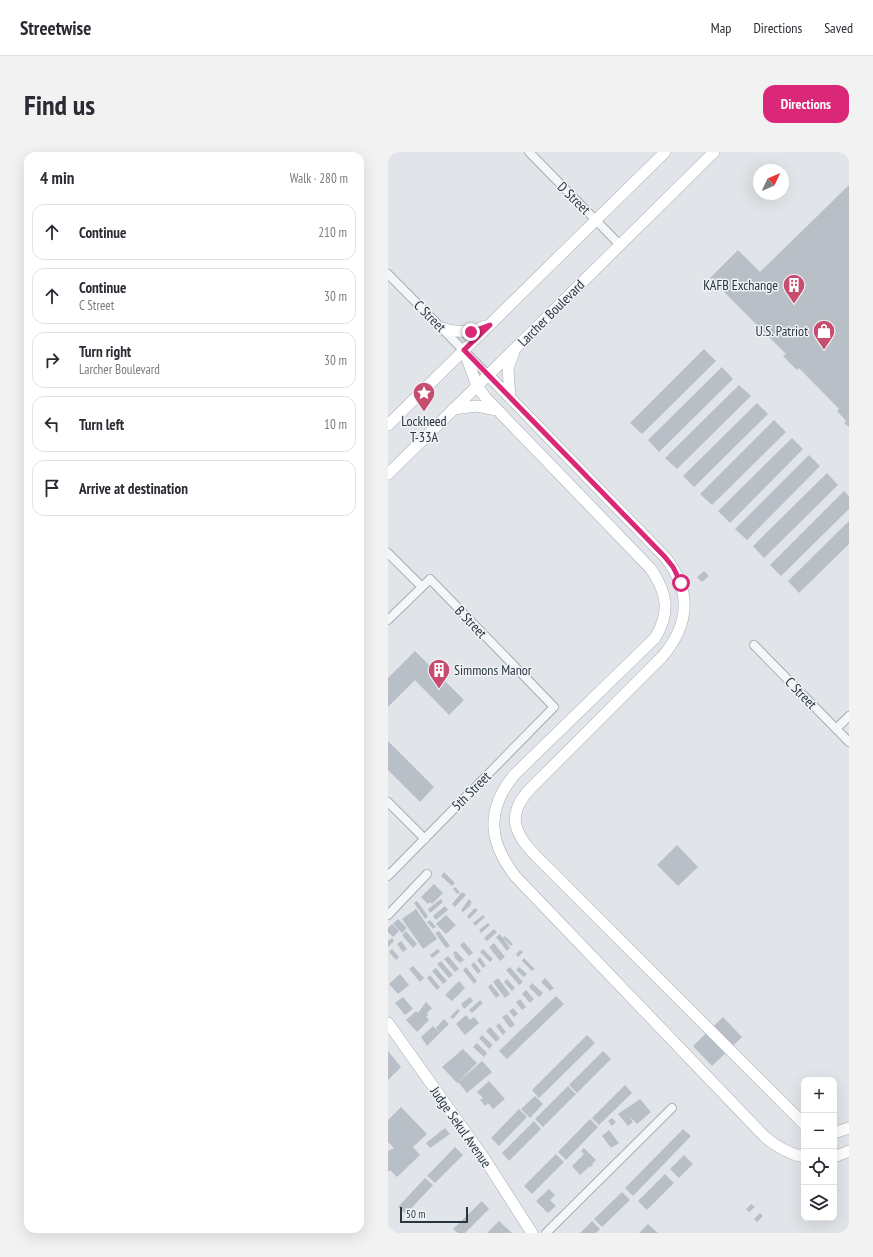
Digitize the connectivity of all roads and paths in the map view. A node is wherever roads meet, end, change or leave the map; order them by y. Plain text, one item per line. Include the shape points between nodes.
1 (529, 152) edge
2 (665, 152) edge
3 (714, 152) edge
4 (596, 220) junction
5 (620, 245) junction
6 (388, 274) edge
7 (490, 325) junction
8 (442, 328) junction
9 (515, 348) junction
10 (464, 350) junction
11 (488, 375) junction
12 (477, 386) junction
13 (510, 398) junction
14 (453, 409) junction
15 (498, 410) junction
16 (388, 425) edge
17 (388, 474) edge
18 (388, 553) edge
19 (422, 587) junction
20 (388, 620) edge
21 (754, 645) dead end
22 (554, 707) joint
23 (849, 716) edge
24 (836, 729) junction
25 (849, 742) edge
26 (388, 802) edge
27 (425, 839) junction
28 (427, 874) dead end
29 (388, 876) edge
30 (388, 915) edge
31 (388, 1023) edge
32 (672, 1108) dead end
33 (801, 1121) edge
34 (849, 1128) edge
35 (837, 1133) edge
36 (849, 1151) edge
37 (837, 1156) edge
38 (801, 1157) edge
39 (532, 1233) edge
40 (546, 1233) edge

1 - 4 street, D Street
2 - 4 main road
3 - 5 main road, Larcher Boulevard
4 - 5 street, D Street
4 - 7 main road
5 - 9 main road, Larcher Boulevard
6 - 8 street, C Street
7 - 8 main road via 464,332
7 - 10 main road
8 - 10 street, C Street
9 - 11 main road, Larcher Boulevard
9 - 13 main road via 508,368
10 - 11 street, C Street
10 - 12 main road
10 - 16 main road
11 - 12 main road, Larcher Boulevard
11 - 13 main road
12 - 14 main road, Larcher Boulevard
12 - 15 main road
13 - 33 main road via 665,557 681,583 684,597 682,623 678,636 670,648 524,796 515,814 519,835 554,874
14 - 15 main road via 477,406
14 - 17 main road, Larcher Boulevard
15 - 38 main road via 651,569 663,590 666,605 661,628 655,638 506,785 494,814 500,853 515,876 765,1137 776,1146
18 - 19 street
19 - 20 street
19 - 22 street, B Street via 430,579
21 - 24 street, C Street
22 - 27 street, 5th Street
23 - 24 street
24 - 25 street, C Street
26 - 27 street
27 - 29 street, 5th Street
28 - 30 street
31 - 39 main road, Judge Sekul Avenue via 484,1158
32 - 40 street
34 - 35 main road
36 - 37 main road

